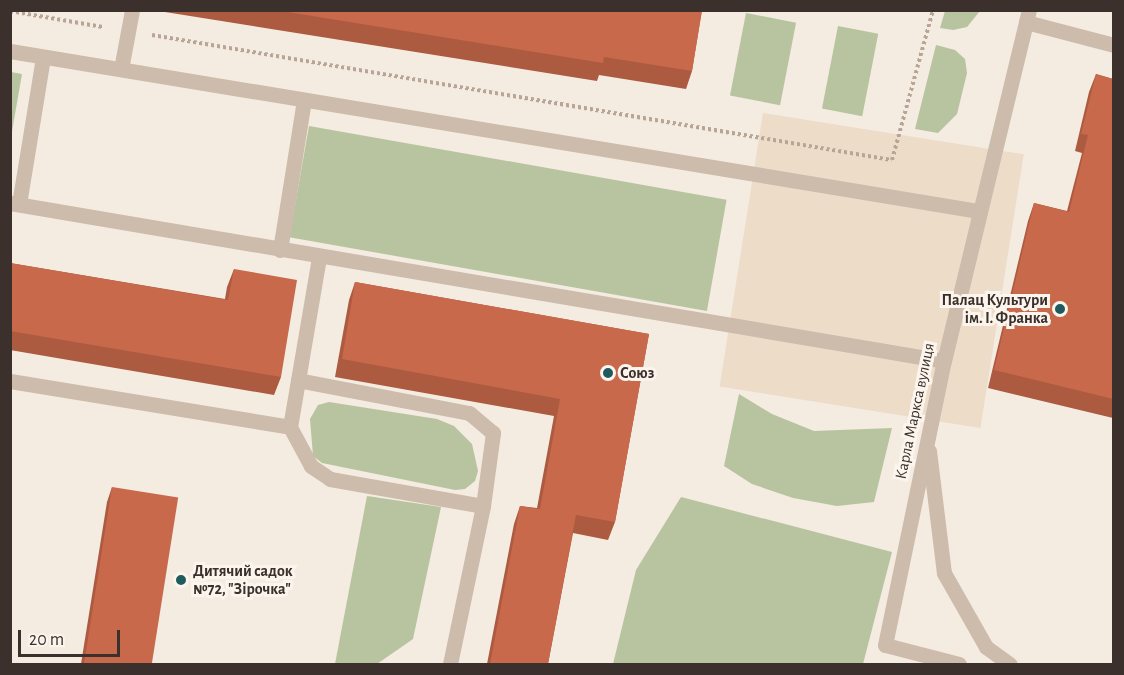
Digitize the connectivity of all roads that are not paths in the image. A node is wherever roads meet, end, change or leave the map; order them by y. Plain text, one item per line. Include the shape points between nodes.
1 (132, 10) edge
2 (1027, 16) edge
3 (1113, 45) edge
4 (10, 51) edge
5 (43, 57) junction
6 (122, 69) junction
7 (304, 100) junction
8 (15, 204) edge
9 (979, 211) junction
10 (280, 250) junction
11 (319, 257) junction
12 (944, 362) junction
13 (298, 380) junction
14 (10, 381) edge
15 (290, 427) junction
16 (928, 438) junction
17 (483, 506) junction
18 (450, 664) edge
19 (959, 664) edge
20 (1010, 664) edge

1 - 6 street
2 - 3 street
2 - 9 street, Карла Маркса вулиця
4 - 5 street
5 - 6 street
5 - 8 street
6 - 7 street
7 - 9 street
7 - 10 street
8 - 10 street
9 - 12 street, Карла Маркса вулиця
10 - 11 street
11 - 12 street
11 - 13 street
12 - 16 street, Карла Маркса вулиця
13 - 15 street
13 - 17 street via 469,413 493,433
14 - 15 street
15 - 17 street via 311,466 330,478
16 - 19 street, Карла Маркса вулиця via 885,645
16 - 20 street via 944,573 986,647
17 - 18 street

